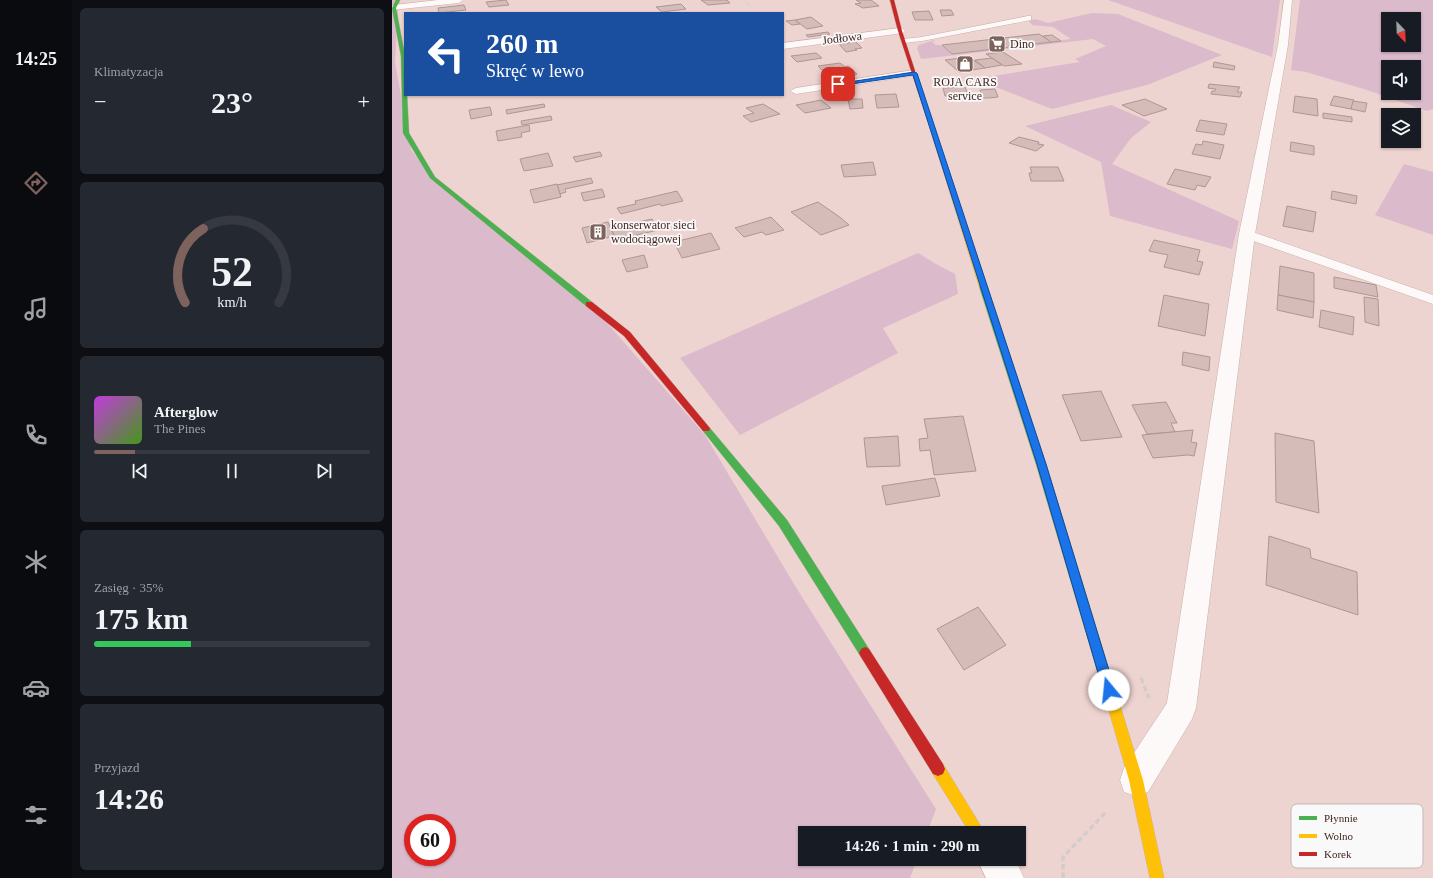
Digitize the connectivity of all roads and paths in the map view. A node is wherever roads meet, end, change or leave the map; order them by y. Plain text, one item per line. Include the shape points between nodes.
1 (459, 0) edge
2 (743, 0) edge
3 (892, 0) edge
4 (1288, 0) edge
5 (396, 4) edge
6 (751, 6) dead end
7 (1028, 18) dead end
8 (900, 31) junction
9 (904, 40) junction
10 (784, 46) edge
11 (404, 56) edge
12 (914, 73) junction
13 (796, 91) dead end
14 (405, 96) edge
15 (1247, 234) junction
16 (1433, 300) edge
17 (1136, 780) junction
18 (974, 826) edge
19 (998, 866) edge
20 (1006, 878) edge
21 (1063, 878) edge
22 (1157, 878) edge

1 - 5 street
2 - 6 path
3 - 8 street
4 - 15 street via 1284,45
5 - 11 street
7 - 9 lane via 922,39
8 - 9 street
8 - 10 street, Jodłowa
9 - 12 street
12 - 13 street
12 - 17 street via 1041,464
14 - 18 street via 406,133 433,178 621,329 783,523
15 - 16 lane
15 - 17 street via 1181,708
17 - 21 path via 1063,857
17 - 22 street
19 - 20 street

